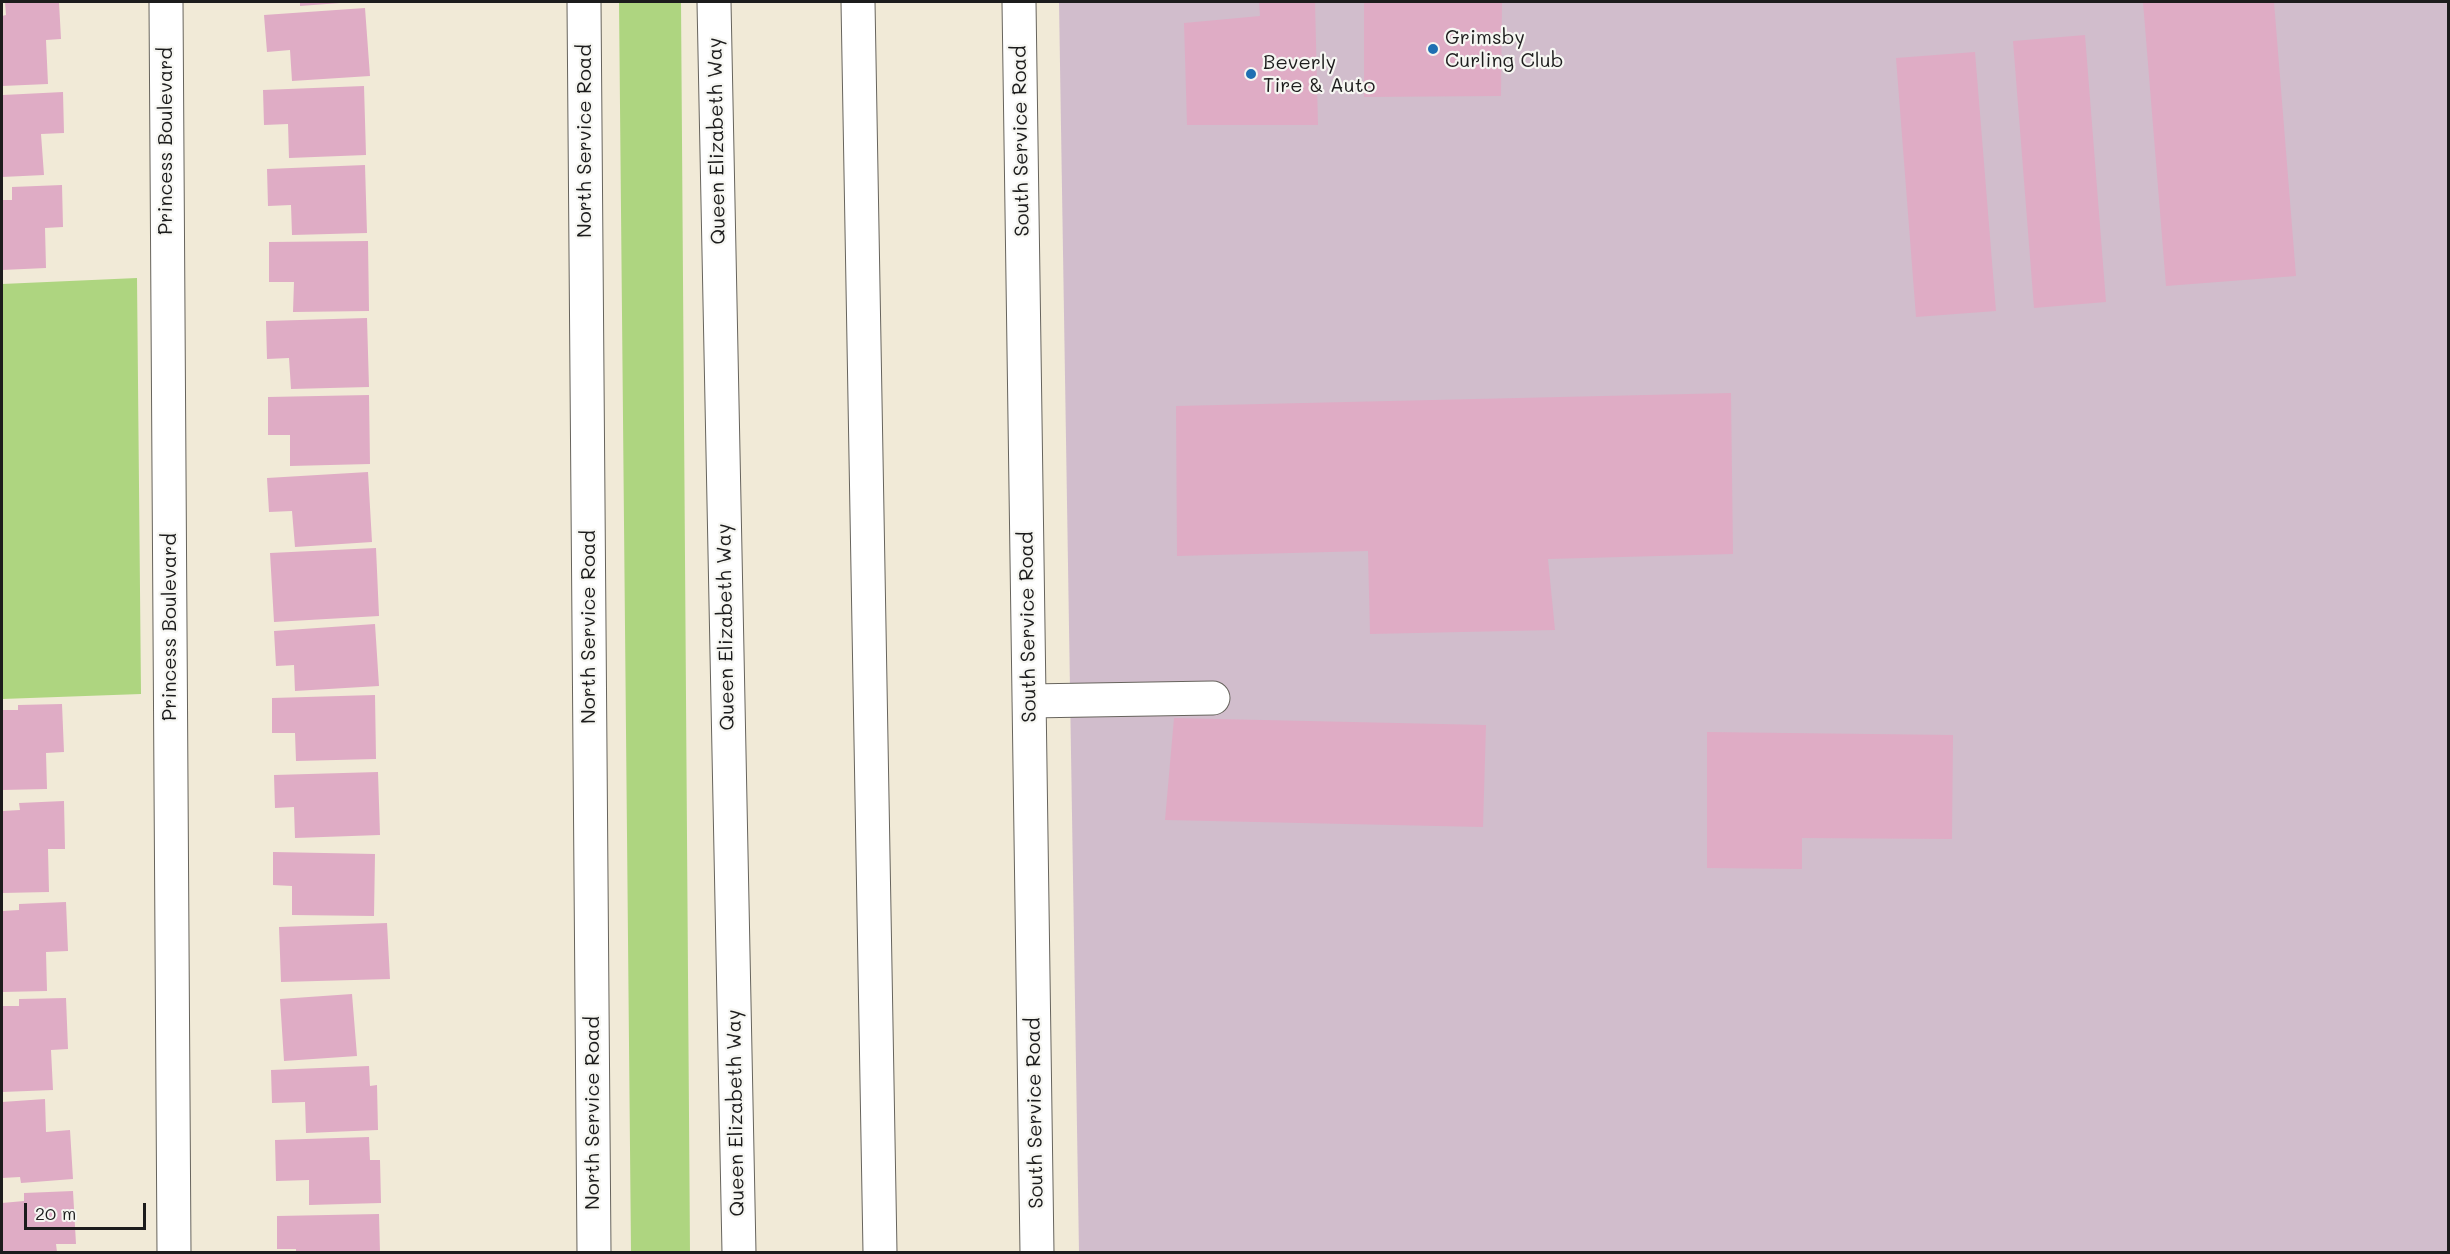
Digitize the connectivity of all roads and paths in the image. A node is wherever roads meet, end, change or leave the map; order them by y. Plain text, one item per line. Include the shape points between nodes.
1 (166, 2) edge
2 (584, 2) edge
3 (714, 2) edge
4 (858, 2) edge
5 (1019, 2) edge
6 (1213, 698) dead end
7 (1029, 701) junction
8 (174, 1252) edge
9 (594, 1252) edge
10 (739, 1252) edge
11 (880, 1252) edge
12 (1036, 1252) edge

1 - 8 main road, Princess Boulevard
2 - 9 main road, North Service Road
3 - 10 main road, Queen Elizabeth Way
4 - 11 main road
5 - 7 main road, South Service Road
6 - 7 main road
7 - 12 main road, South Service Road

